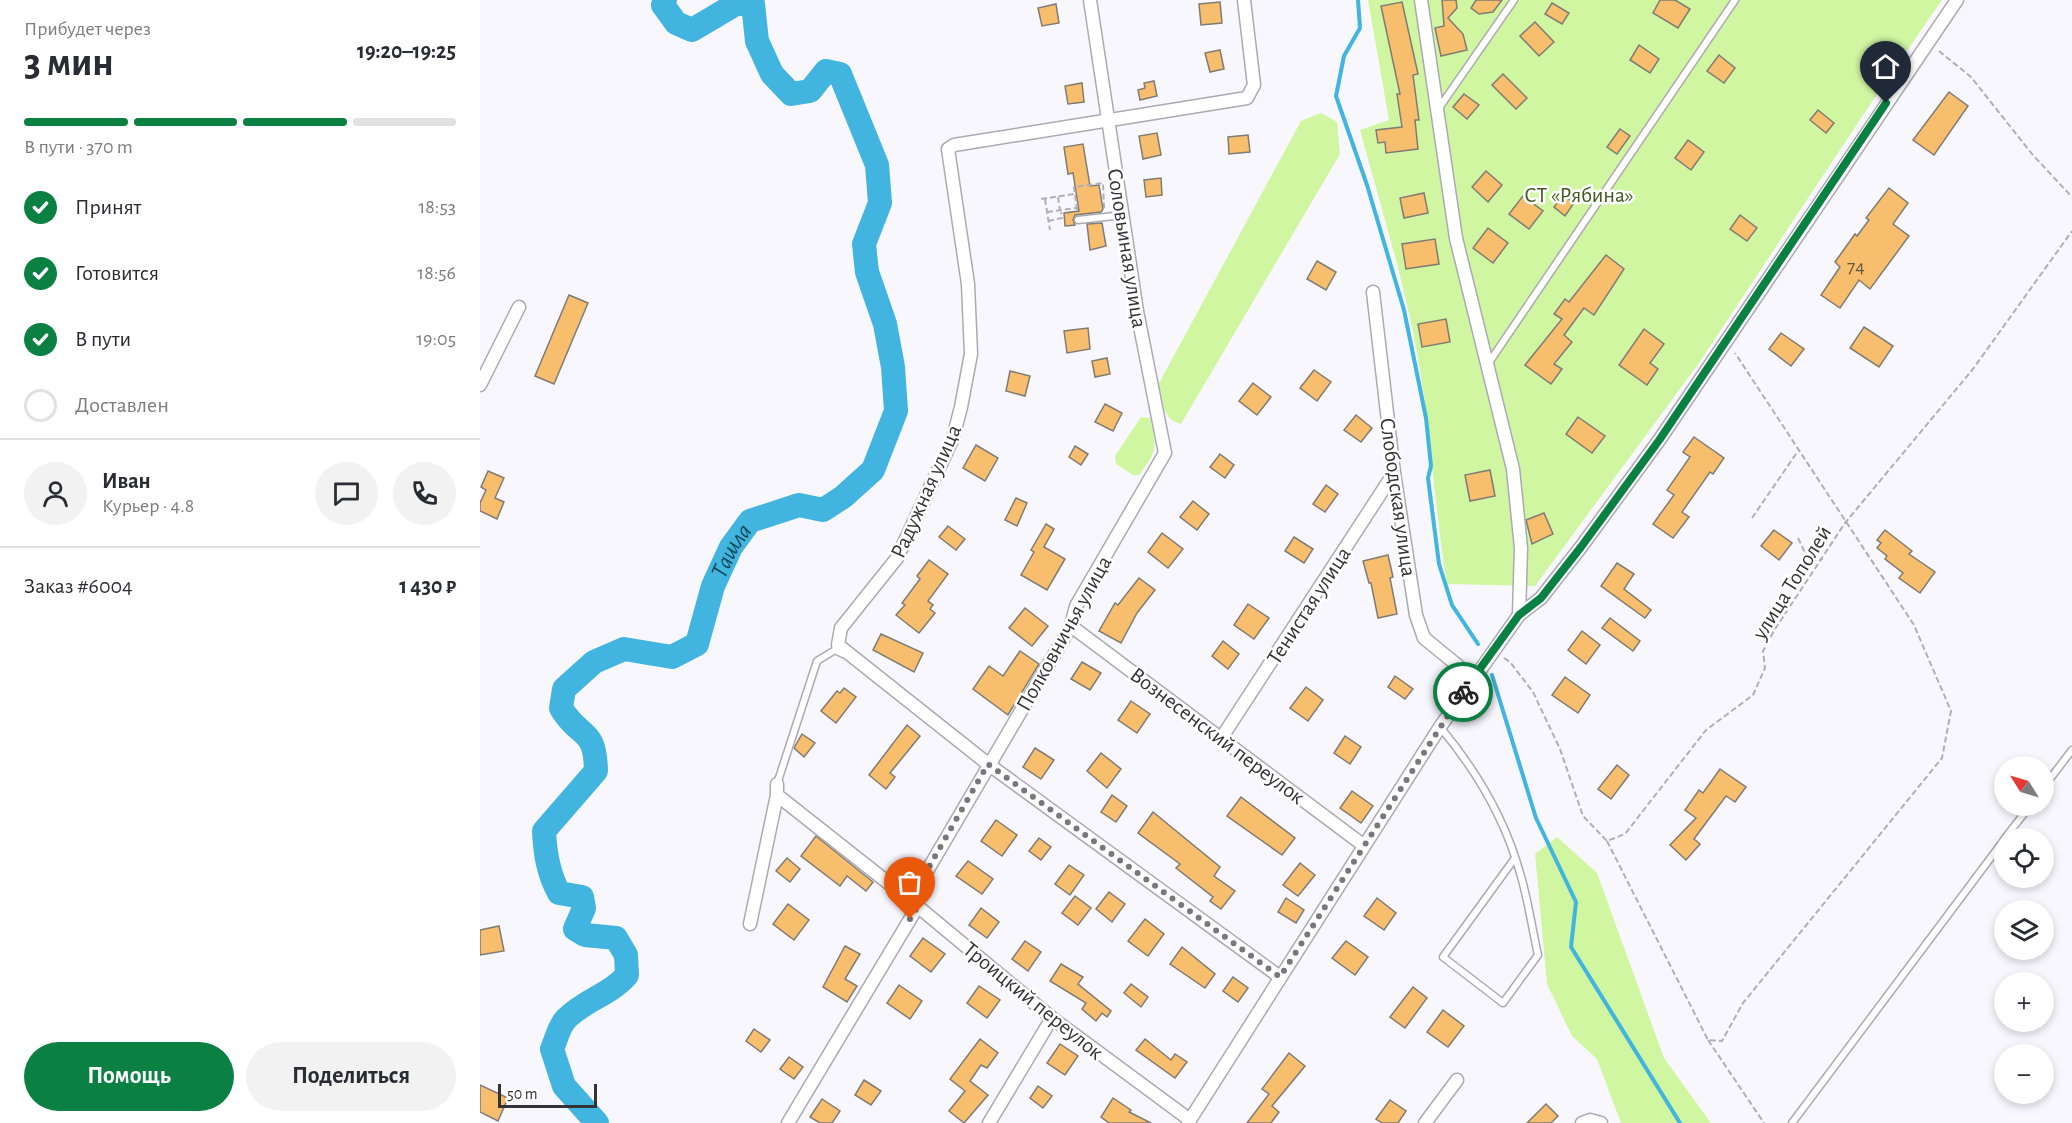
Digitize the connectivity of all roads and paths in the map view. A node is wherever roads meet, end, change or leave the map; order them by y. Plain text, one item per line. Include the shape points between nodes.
1 (1090, 0) edge
2 (1244, 0) edge
3 (1421, 0) edge
4 (1514, 0) edge
5 (1735, 0) edge
6 (1957, 0) edge
7 (1928, 42) junction
8 (1437, 111) junction
9 (1108, 121) junction
10 (1074, 194) junction
11 (1058, 196) junction
12 (2072, 196) edge
13 (1076, 208) junction
14 (1061, 210) junction
15 (1047, 212) junction
16 (1124, 215) junction
17 (1106, 217) junction
18 (1048, 220) junction
19 (1078, 220) joint
20 (1050, 230) dead end
21 (2072, 231) edge
22 (1373, 292) dead end
23 (519, 308) dead end
24 (1720, 350) junction
25 (1488, 365) junction
26 (480, 385) edge
27 (1798, 451) junction
28 (1394, 473) junction
29 (1142, 490) joint
30 (1752, 518) dead end
31 (1845, 523) junction
32 (1798, 538) dead end
33 (1823, 559) junction
34 (1519, 615) junction
35 (1071, 626) junction
36 (1491, 652) junction
37 (850, 656) junction
38 (1473, 678) junction
39 (1440, 727) junction
40 (1222, 737) junction
41 (2072, 750) edge
42 (988, 764) junction
43 (2054, 774) edge
44 (777, 789) junction
45 (2022, 816) edge
46 (2013, 828) edge
47 (1607, 841) junction
48 (1363, 845) junction
49 (1994, 854) edge
50 (1515, 858) junction
51 (914, 903) junction
52 (750, 924) dead end
53 (1280, 977) junction
54 (1052, 1018) junction
55 (1708, 1040) junction
56 (1457, 1080) dead end
57 (1189, 1122) edge
58 (788, 1123) edge
59 (988, 1123) edge
60 (1425, 1123) edge
61 (1582, 1123) edge
62 (1601, 1123) edge
63 (1764, 1123) edge
64 (1792, 1123) edge

1 - 9 street, Соловьиная улица
2 - 9 street via 1254,85 1247,98
3 - 8 street
4 - 8 lane
5 - 25 lane
6 - 7 street
7 - 12 path via 1971,77 2032,154
7 - 24 street
8 - 25 street via 1456,238
9 - 16 street, Соловьиная улица
9 - 37 street, Радужная улица via 954,145 948,150 968,284 971,354 961,407 953,438 897,558 841,628 838,645
10 - 11 path
10 - 13 path
10 - 17 path via 1074,187 1103,183
11 - 14 path
11 - 15 path via 1043,199
13 - 14 path
13 - 19 path
14 - 15 path
14 - 18 path via 1062,218
15 - 18 path
16 - 17 lane
16 - 29 street, Соловьиная улица via 1137,311 1165,453
17 - 19 lane
18 - 20 path
21 - 31 path, улица Тополей via 1973,369
22 - 28 street, Слободская улица
23 - 26 street
24 - 27 path via 1731,348
24 - 34 street via 1581,547 1541,598
25 - 34 street via 1513,469 1521,548
27 - 30 path
27 - 31 path
28 - 38 street, Слободская улица via 1416,615 1424,638
28 - 40 street, Тенистая улица
29 - 35 street, Полковничья улица via 1076,606
31 - 33 path, улица Тополей
31 - 55 path via 1914,625 1951,711 1942,758 1743,1003 1722,1041
32 - 33 path via 1809,561
33 - 47 path, улица Тополей via 1763,651 1765,668 1753,695 1706,730 1625,834
34 - 36 street
35 - 40 street, Вознесенский переулок
35 - 42 street, Полковничья улица
36 - 38 street
36 - 47 path via 1510,662 1533,692 1560,749 1583,816
37 - 42 street
37 - 44 lane via 835,650 818,661
38 - 39 street
39 - 48 street
39 - 50 lane via 1497,811
40 - 48 street, Вознесенский переулок
41 - 43 lane
42 - 51 street, Полковничья улица
42 - 53 street
44 - 51 street, Троицкий переулок
44 - 52 street
45 - 46 lane
47 - 55 path
48 - 53 street
49 - 64 lane
50 - 50 lane via 1538,955 1503,1004 1443,957
51 - 54 street, Троицкий переулок
51 - 58 street, Полковничья улица
53 - 57 street
54 - 57 street, Троицкий переулок
54 - 59 street
55 - 63 path
56 - 60 street
61 - 62 street

